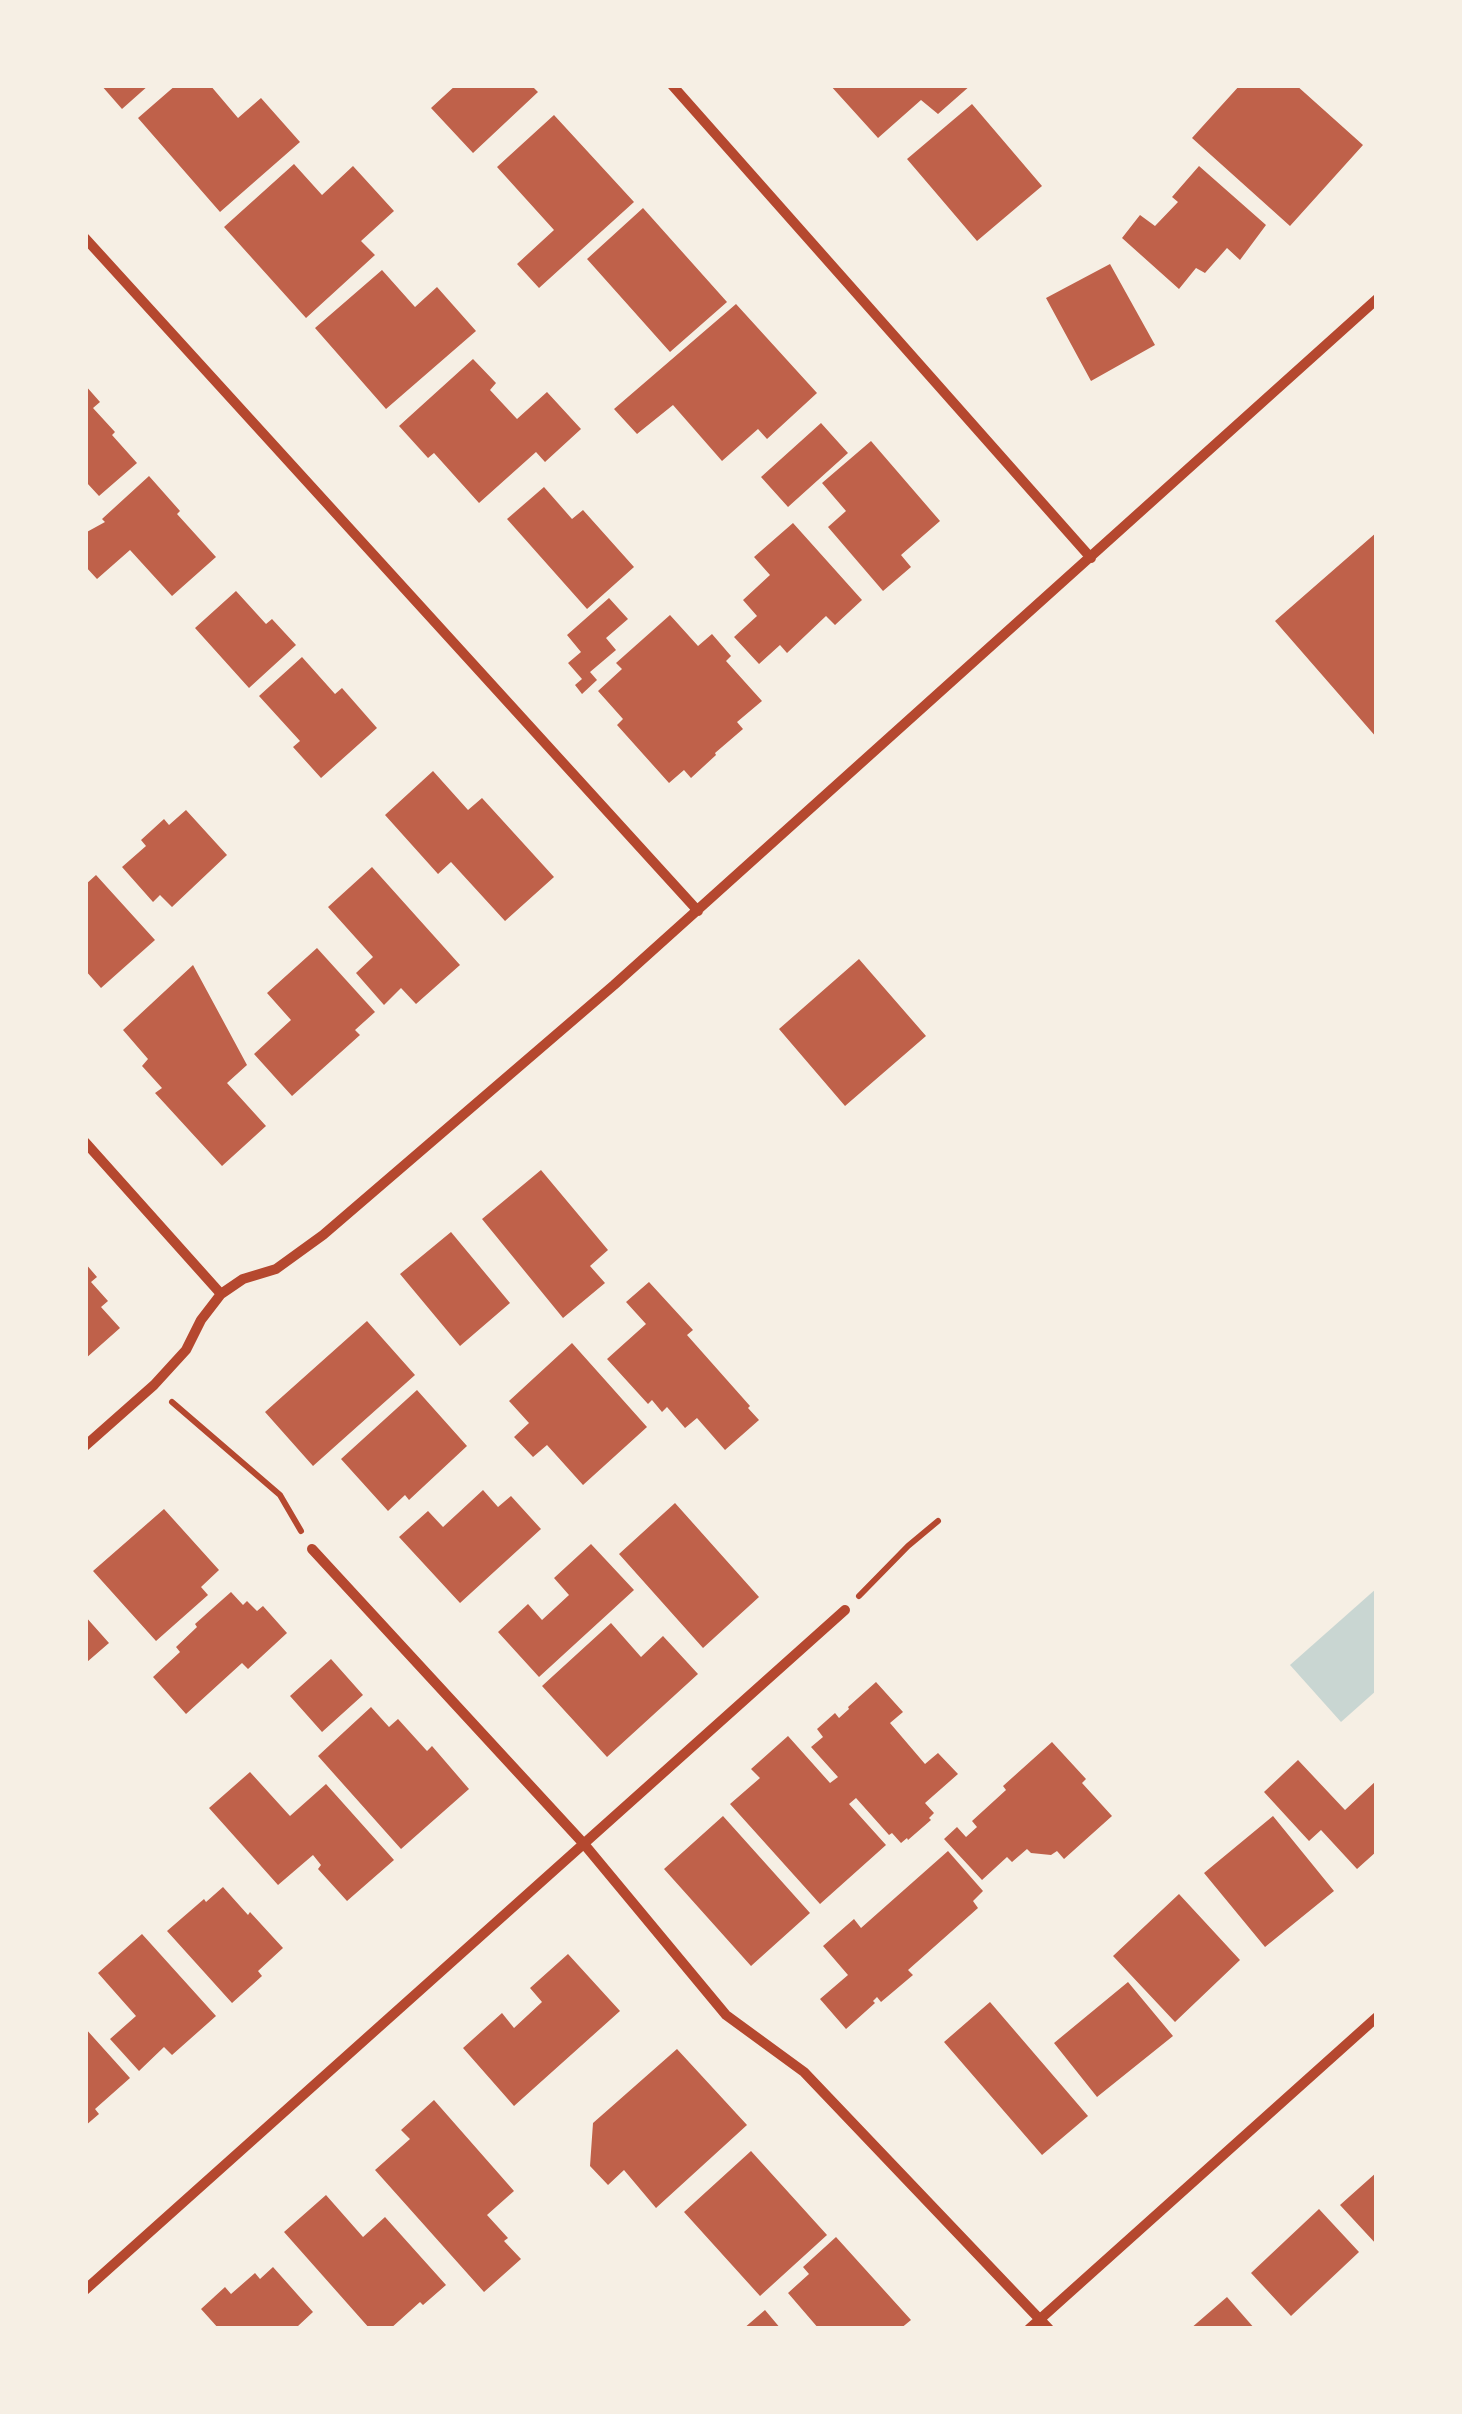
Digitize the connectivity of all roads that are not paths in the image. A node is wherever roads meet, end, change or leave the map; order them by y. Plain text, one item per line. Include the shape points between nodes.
1 (672, 85) edge
2 (85, 238) edge
3 (1377, 299) edge
4 (1092, 558) junction
5 (698, 911) junction
6 (85, 1142) edge
7 (221, 1294) junction
8 (85, 1446) edge
9 (312, 1549) road end
10 (845, 1610) road end
11 (584, 1844) junction
12 (1377, 2017) edge
13 (85, 2290) edge
14 (1041, 2319) junction
15 (1029, 2329) edge
16 (1049, 2329) edge

1 - 4 street
2 - 5 street
3 - 4 street
4 - 5 street
5 - 7 street via 323,1235 276,1270 243,1278
6 - 7 street
7 - 8 street via 186,1350
9 - 11 street
10 - 11 street
11 - 13 street
11 - 14 street via 726,2016 804,2072
12 - 14 street
14 - 15 street
14 - 16 street

